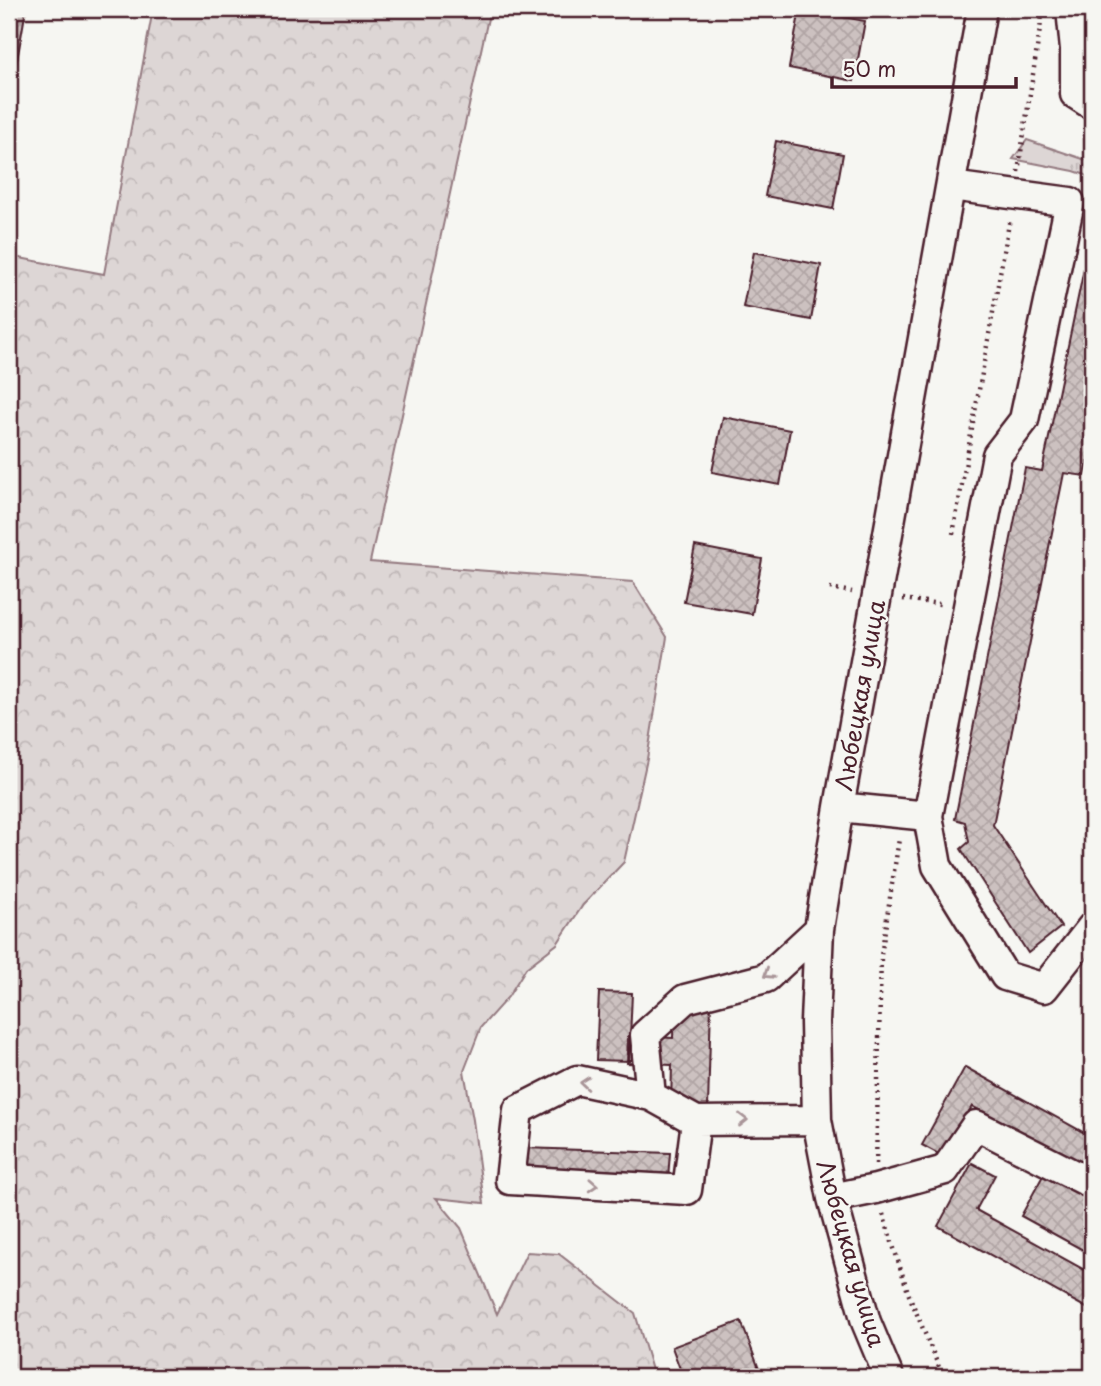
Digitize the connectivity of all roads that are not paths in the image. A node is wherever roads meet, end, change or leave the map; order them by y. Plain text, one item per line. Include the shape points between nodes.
1 (982, 9) edge
2 (1071, 9) edge
3 (1084, 42) edge
4 (1092, 105) edge
5 (951, 187) junction
6 (839, 807) junction
7 (928, 816) junction
8 (1092, 927) edge
9 (819, 929) junction
10 (652, 1096) junction
11 (817, 1120) junction
12 (696, 1121) junction
13 (1092, 1184) edge
14 (832, 1198) junction
15 (889, 1377) edge

1 - 5 street, Любецкая улица
2 - 3 street
3 - 4 street via 1075,94
5 - 6 street, Любецкая улица
5 - 7 street via 1070,202 1024,420 997,455
6 - 7 street
6 - 9 street, Любецкая улица
7 - 8 street via 937,866 1005,976 1044,988
9 -> 10 street via 766,978 685,999 645,1035
9 - 11 street, Любецкая улица
10 - 12 street
10 -> 12 street via 577,1080 518,1110 510,1180 687,1190
12 -> 11 street
11 - 14 street, Любецкая улица
13 - 14 street via 976,1125 945,1170
14 - 15 street, Любецкая улица via 866,1322

